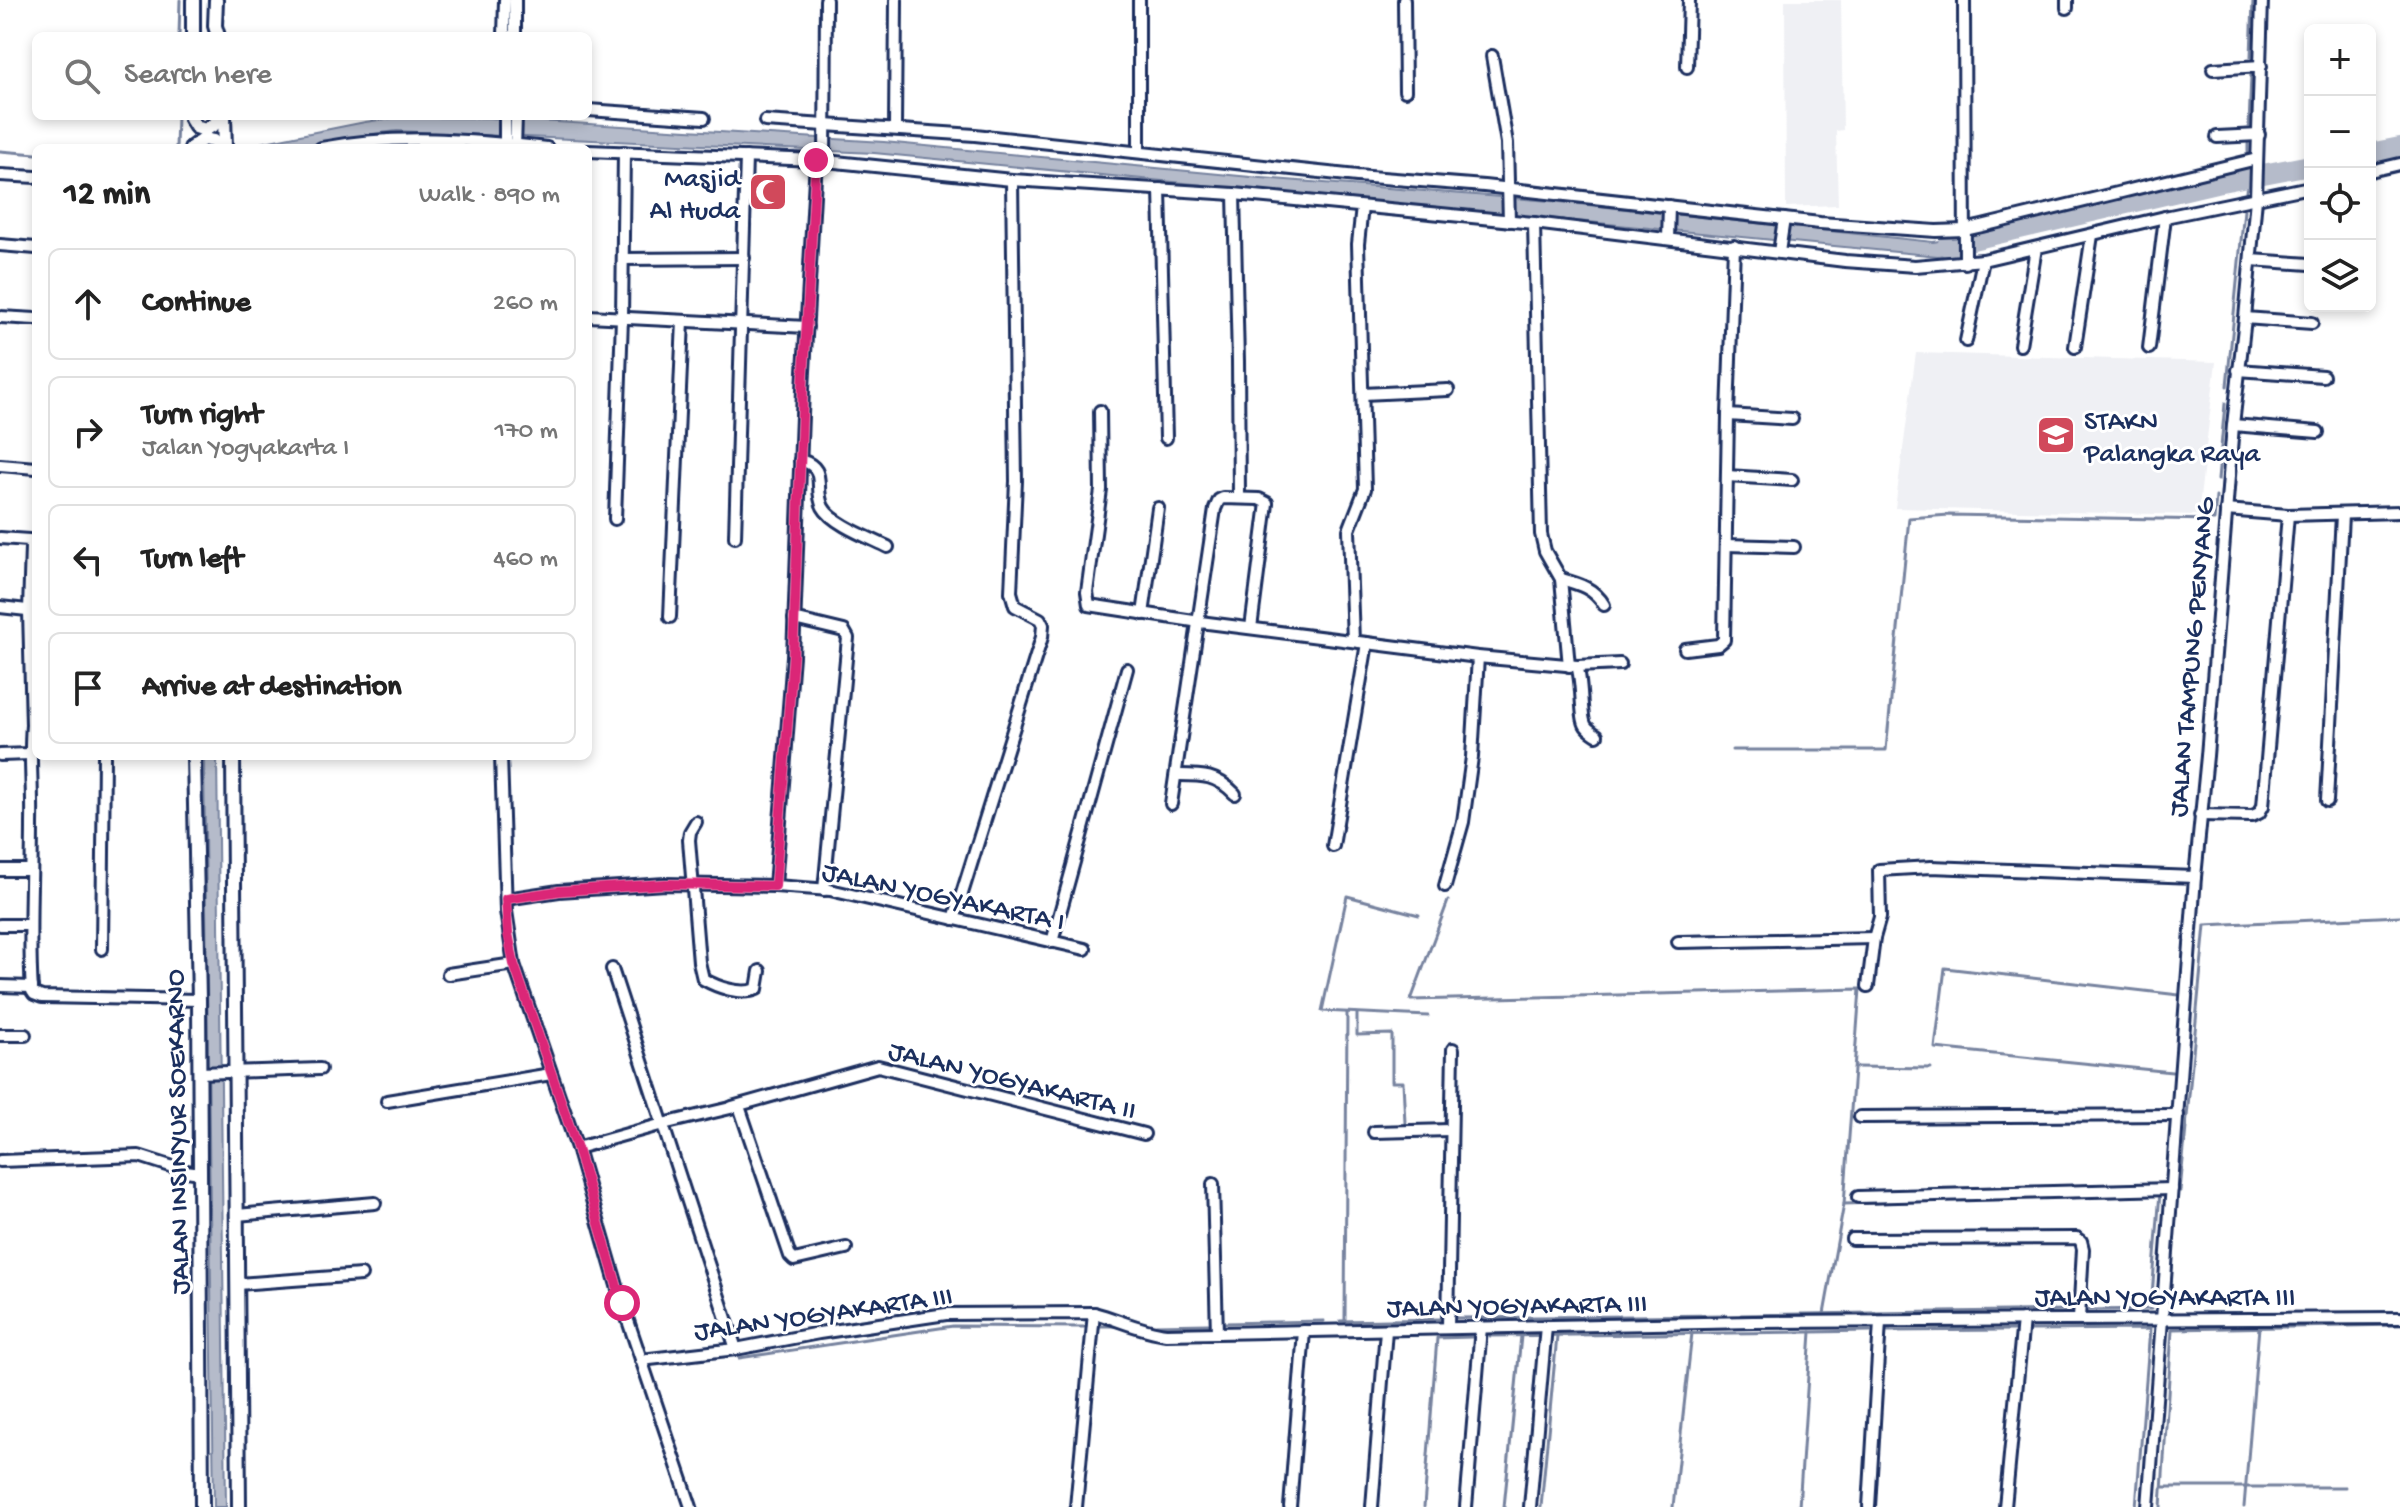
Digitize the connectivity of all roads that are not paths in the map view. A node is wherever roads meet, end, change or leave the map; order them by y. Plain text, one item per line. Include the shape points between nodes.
1 (193, 0) edge
2 (216, 0) edge
3 (505, 0) edge
4 (515, 0) edge
5 (826, 0) edge
6 (896, 0) edge
7 (1139, 0) edge
8 (1404, 0) edge
9 (1689, 0) edge
10 (1964, 0) edge
11 (2262, 0) edge
12 (193, 32) edge
13 (216, 32) edge
14 (504, 32) edge
15 (515, 32) edge
16 (1492, 56) dead end
17 (2261, 66) junction
18 (1687, 67) dead end
19 (2213, 69) dead end
20 (1405, 91) dead end
21 (592, 110) edge
22 (704, 118) dead end
23 (191, 120) edge
24 (192, 120) edge
25 (216, 120) edge
26 (506, 120) edge
27 (515, 120) edge
28 (765, 121) dead end
29 (826, 128) junction
30 (895, 128) junction
31 (2259, 135) junction
32 (224, 137) edge
33 (2217, 137) dead end
34 (510, 141) edge
35 (190, 144) edge
36 (196, 144) edge
37 (350, 144) edge
38 (592, 151) edge
39 (1139, 151) junction
40 (624, 152) junction
41 (746, 157) junction
42 (822, 157) junction
43 (2257, 164) junction
44 (2400, 164) edge
45 (2376, 170) edge
46 (0, 175) edge
47 (32, 177) edge
48 (1012, 180) junction
49 (2304, 188) edge
50 (1160, 189) junction
51 (1234, 194) junction
52 (2256, 199) junction
53 (1509, 204) junction
54 (1362, 207) junction
55 (1669, 210) junction
56 (2165, 217) junction
57 (1783, 222) junction
58 (1534, 223) junction
59 (1668, 233) junction
60 (1964, 234) junction
61 (2092, 235) junction
62 (0, 245) edge
63 (1734, 246) junction
64 (32, 248) edge
65 (2036, 248) junction
66 (1779, 249) junction
67 (744, 258) junction
68 (1965, 258) junction
69 (623, 259) junction
70 (1983, 260) junction
71 (2251, 260) junction
72 (2304, 264) edge
73 (592, 316) edge
74 (0, 317) edge
75 (622, 318) junction
76 (2245, 318) junction
77 (32, 319) edge
78 (683, 321) junction
79 (2312, 323) dead end
80 (742, 324) junction
81 (807, 327) junction
82 (1966, 341) dead end
83 (2020, 345) dead end
84 (2075, 347) dead end
85 (2149, 348) dead end
86 (2238, 370) junction
87 (2323, 376) dead end
88 (1448, 390) dead end
89 (1363, 394) junction
90 (1100, 411) dead end
91 (1728, 415) junction
92 (1792, 419) dead end
93 (2233, 425) junction
94 (2318, 432) dead end
95 (1166, 438) dead end
96 (800, 460) junction
97 (0, 465) edge
98 (32, 468) edge
99 (1727, 476) junction
100 (1792, 480) dead end
101 (1239, 497) junction
102 (1158, 508) dead end
103 (2226, 510) junction
104 (2400, 512) edge
105 (2288, 515) junction
106 (2342, 515) junction
107 (615, 519) dead end
108 (735, 537) dead end
109 (0, 538) edge
110 (1726, 545) junction
111 (888, 547) dead end
112 (1794, 547) dead end
113 (1561, 579) junction
114 (1604, 605) dead end
115 (0, 607) edge
116 (32, 611) edge
117 (1143, 614) junction
118 (670, 617) dead end
119 (794, 619) junction
120 (1200, 622) junction
121 (1251, 628) junction
122 (1353, 641) junction
123 (1367, 643) junction
124 (1685, 649) dead end
125 (1478, 657) junction
126 (1620, 664) dead end
127 (1573, 666) junction
128 (1127, 669) dead end
129 (1597, 735) dead end
130 (32, 740) edge
131 (30, 754) junction
132 (0, 755) edge
133 (104, 760) edge
134 (194, 760) edge
135 (233, 760) edge
136 (501, 760) edge
137 (1176, 775) junction
138 (1235, 794) dead end
139 (2327, 801) dead end
140 (1171, 804) dead end
141 (2200, 815) junction
142 (696, 822) dead end
143 (1333, 846) dead end
144 (0, 870) edge
145 (30, 870) junction
146 (2195, 877) junction
147 (692, 885) junction
148 (775, 886) junction
149 (1445, 886) dead end
150 (824, 890) junction
151 (506, 899) junction
152 (954, 919) junction
153 (0, 925) edge
154 (29, 925) junction
155 (1874, 938) junction
156 (1052, 942) junction
157 (1678, 942) dead end
158 (102, 949) dead end
159 (1085, 949) dead end
160 (514, 964) junction
161 (612, 969) dead end
162 (760, 971) dead end
163 (448, 974) dead end
164 (0, 986) edge
165 (1868, 986) dead end
166 (32, 987) junction
167 (199, 1000) junction
168 (0, 1035) edge
169 (25, 1035) dead end
170 (1453, 1049) dead end
171 (320, 1069) dead end
172 (235, 1072) junction
173 (203, 1073) junction
174 (551, 1074) junction
175 (387, 1101) dead end
176 (732, 1107) junction
177 (2178, 1115) junction
178 (1860, 1117) dead end
179 (663, 1124) junction
180 (1450, 1130) junction
181 (1374, 1132) dead end
182 (1144, 1134) dead end
183 (577, 1148) junction
184 (0, 1161) edge
185 (200, 1173) junction
186 (1213, 1184) dead end
187 (2172, 1189) junction
188 (1858, 1197) dead end
189 (375, 1203) dead end
190 (237, 1215) junction
191 (1852, 1239) dead end
192 (846, 1248) dead end
193 (361, 1275) dead end
194 (238, 1284) junction
195 (1094, 1313) junction
196 (2400, 1318) edge
197 (2079, 1319) junction
198 (2160, 1319) junction
199 (2023, 1320) junction
200 (1880, 1322) junction
201 (1546, 1326) junction
202 (1481, 1327) junction
203 (1448, 1328) junction
204 (1386, 1330) junction
205 (1304, 1331) junction
206 (1217, 1333) junction
207 (736, 1349) junction
208 (641, 1360) junction
209 (202, 1507) edge
210 (239, 1507) edge
211 (691, 1507) edge
212 (1076, 1507) edge
213 (1290, 1507) edge
214 (1372, 1507) edge
215 (1466, 1507) edge
216 (1530, 1507) edge
217 (1869, 1507) edge
218 (2005, 1507) edge
219 (2148, 1507) edge

1 - 12 street
2 - 13 street
3 - 14 street
4 - 15 street
5 - 29 street
6 - 30 street
7 - 39 street
8 - 20 street
9 - 18 street
10 - 60 street
11 - 17 street, JALAN TAMPUNG PENYANG
16 - 53 street via 1507,143
17 - 19 street
17 - 31 street, JALAN TAMPUNG PENYANG
21 - 22 street
23 - 35 street
24 - 25 street via 205,130
26 - 34 street
27 - 34 street
28 - 29 street
29 - 30 street
29 - 42 street
30 - 39 street
31 - 33 street
31 - 43 street, JALAN TAMPUNG PENYANG
32 - 36 street
34 - 37 street via 393,138
38 - 40 street
39 - 53 street via 1357,176
40 - 41 street
40 - 69 street
41 - 42 street
41 - 67 street
42 - 48 street
42 - 81 street
43 - 52 street, JALAN TAMPUNG PENYANG
43 - 60 street
44 - 45 street
46 - 47 street
48 - 50 street
48 - 152 street via 1016,481 1011,592 1015,606 1043,625
49 - 52 street
50 - 51 street
50 - 95 street
51 - 54 street
51 - 101 street
52 - 56 street
52 - 71 street, JALAN TAMPUNG PENYANG
53 - 54 street
53 - 55 street
53 - 58 street
54 - 89 street via 1358,244
55 - 57 street
55 - 59 street
56 - 61 street
56 - 85 street
57 - 60 street
57 - 66 street
58 - 59 street
58 - 113 street via 1541,534
59 - 63 street
60 - 68 street
61 - 65 street
61 - 84 street
62 - 64 street
63 - 66 street
63 - 91 street
65 - 70 street
65 - 83 street
66 - 68 street via 1915,266
67 - 69 street
67 - 80 street
68 - 70 street
69 - 75 street
70 - 82 street
71 - 72 street
71 - 76 street, JALAN TAMPUNG PENYANG
73 - 75 street
74 - 77 street
75 - 78 street
75 - 107 street
76 - 79 street
76 - 86 street, JALAN TAMPUNG PENYANG
78 - 80 street
78 - 118 street
80 - 81 street
80 - 108 street
81 - 96 street
86 - 87 street
86 - 93 street, JALAN TAMPUNG PENYANG
88 - 89 street
89 - 122 street via 1365,489 1349,530
90 - 117 street via 1101,490 1086,600 1091,606
91 - 92 street
91 - 99 street
93 - 94 street
93 - 103 street, JALAN TAMPUNG PENYANG
96 - 111 street via 818,473 819,497 827,514
96 - 119 street
97 - 98 street
99 - 100 street
99 - 110 street
101 - 120 street via 1223,498 1215,509
101 - 121 street via 1267,503
102 - 117 street
103 - 105 street
103 - 141 street, JALAN TAMPUNG PENYANG
104 - 106 street
105 - 106 street
105 - 141 street via 2263,806 2252,816
106 - 139 street
109 - 116 street via 30,542
110 - 112 street
110 - 124 street via 1724,640
113 - 114 street via 1596,593
113 - 127 street
115 - 116 street
117 - 120 street
119 - 148 street
119 - 150 street via 844,631 848,638
120 - 121 street
120 - 137 street
121 - 122 street
122 - 123 street
123 - 125 street
123 - 143 street
125 - 127 street
125 - 149 street via 1463,822
126 - 127 street
127 - 129 street via 1581,683 1583,721
128 - 156 street
130 - 131 street
131 - 132 street
131 - 145 street
133 - 158 street
134 - 167 street, JALAN INSINYUR SOEKARNO
135 - 172 street
136 - 151 street
137 - 138 street via 1213,778
137 - 140 street
141 - 146 street, JALAN TAMPUNG PENYANG
142 - 147 street via 689,840
144 - 145 street
145 - 154 street
146 - 155 street via 1931,867 1879,870 1880,917
146 - 177 street, JALAN TAMPUNG PENYANG
147 - 148 street, JALAN YOGYAKARTA I
147 - 151 street, JALAN YOGYAKARTA I
147 - 162 street via 703,979 750,992 757,989
148 - 150 street, JALAN YOGYAKARTA I
150 - 152 street, JALAN YOGYAKARTA I
151 - 160 street
152 - 156 street, JALAN YOGYAKARTA I
153 - 154 street
154 - 166 street
155 - 157 street
155 - 165 street
156 - 159 street, JALAN YOGYAKARTA I
160 - 163 street
160 - 174 street
161 - 179 street
164 - 166 street
166 - 167 street via 38,996
167 - 173 street, JALAN INSINYUR SOEKARNO
168 - 169 street
170 - 180 street
171 - 172 street
172 - 173 street
172 - 190 street
173 - 185 street, JALAN INSINYUR SOEKARNO
174 - 175 street
174 - 183 street
176 - 179 street, JALAN YOGYAKARTA II
176 - 182 street, JALAN YOGYAKARTA II via 878,1066
176 - 192 street via 741,1110 790,1256 794,1260
177 - 178 street
177 - 187 street, JALAN TAMPUNG PENYANG
179 - 183 street, JALAN YOGYAKARTA II
179 - 207 street
180 - 181 street
180 - 203 street
183 - 208 street
184 - 185 street via 139,1156
185 - 209 street, JALAN INSINYUR SOEKARNO
186 - 206 street
187 - 188 street
187 - 198 street, JALAN TAMPUNG PENYANG
189 - 190 street
190 - 194 street
191 - 197 street via 2077,1238 2083,1249
193 - 194 street
194 - 210 street
195 - 206 street, JALAN YOGYAKARTA III via 1154,1332
195 - 207 street, JALAN YOGYAKARTA III via 946,1314
195 - 212 street
196 - 198 street, JALAN YOGYAKARTA III
197 - 198 street, JALAN YOGYAKARTA III
197 - 199 street, JALAN YOGYAKARTA III
198 - 219 street, JALAN TAMPUNG PENYANG
199 - 200 street, JALAN YOGYAKARTA III
199 - 218 street
200 - 201 street, JALAN YOGYAKARTA III
200 - 217 street
201 - 202 street, JALAN YOGYAKARTA III
201 - 216 street
202 - 203 street, JALAN YOGYAKARTA III
202 - 215 street
203 - 204 street, JALAN YOGYAKARTA III
204 - 205 street, JALAN YOGYAKARTA III
204 - 214 street
205 - 206 street, JALAN YOGYAKARTA III
205 - 213 street
207 - 208 street, JALAN YOGYAKARTA III
208 - 211 street

